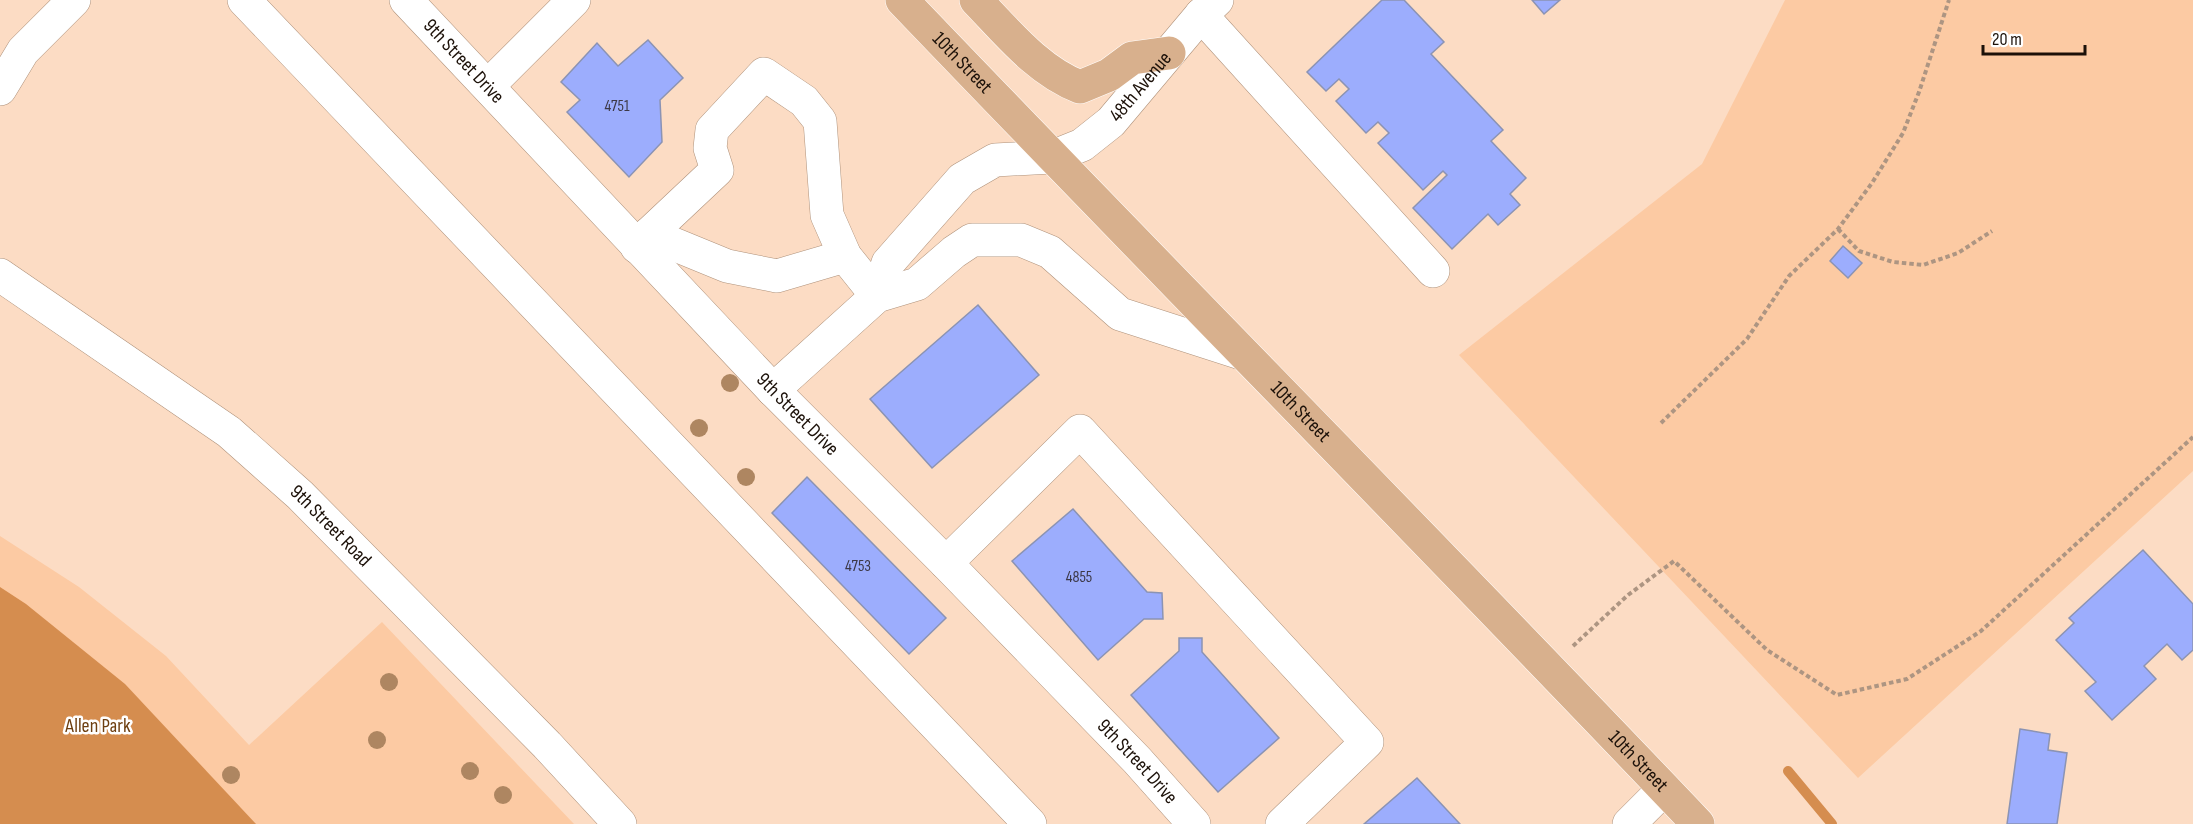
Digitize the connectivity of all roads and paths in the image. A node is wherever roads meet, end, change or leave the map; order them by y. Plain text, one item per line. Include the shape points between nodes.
1 (74, 0) edge
2 (244, 0) edge
3 (406, 0) edge
4 (574, 0) edge
5 (902, 0) edge
6 (976, 0) edge
7 (1949, 0) edge
8 (1209, 8) edge
9 (1169, 53) junction
10 (488, 86) junction
11 (0, 89) edge
12 (1052, 157) junction
13 (1838, 229) junction
14 (1992, 231) dead end
15 (643, 241) junction
16 (844, 256) junction
17 (1432, 271) dead end
18 (0, 275) edge
19 (877, 296) junction
20 (1241, 353) junction
21 (773, 390) junction
22 (1661, 423) dead end
23 (2193, 437) edge
24 (946, 563) junction
25 (1549, 669) junction
26 (1664, 789) junction
27 (620, 824) edge
28 (1030, 824) edge
29 (1194, 824) edge
30 (1282, 824) edge
31 (1629, 824) edge
32 (1698, 824) edge

1 - 11 street via 22,51
2 - 28 street
3 - 10 street, 9th Street Drive
4 - 10 street
5 - 12 main road, 10th Street
6 - 9 main road via 1024,50 1062,80 1080,87 1109,75 1132,58
7 - 13 path via 1902,133
8 - 9 street, 48th Avenue
8 - 17 street
9 - 12 street, 48th Avenue via 1111,122 1082,146
10 - 15 street, 9th Street Drive
12 - 19 street, 48th Avenue via 995,160 962,179 888,263
12 - 20 main road, 10th Street
13 - 14 path via 1860,251 1893,262 1923,266 1958,253
13 - 22 path via 1789,276 1747,339
15 - 16 street via 777,276
15 - 16 street via 717,170 710,148 712,130 764,74 804,101 820,122 827,215
15 - 21 street, 9th Street Drive
16 - 19 street
18 - 27 street, 9th Street Road via 229,432 300,495
19 - 20 street via 917,284 972,240 1021,240 1050,252 1120,314
19 - 21 street
20 - 25 main road, 10th Street
21 - 24 street, 9th Street Drive
23 - 25 path via 1981,631 1907,679 1837,695 1767,650 1674,561 1628,595
24 - 29 street, 9th Street Drive
24 - 30 street via 1080,431 1367,742
25 - 26 main road, 10th Street
26 - 31 street
26 - 32 main road, 10th Street

